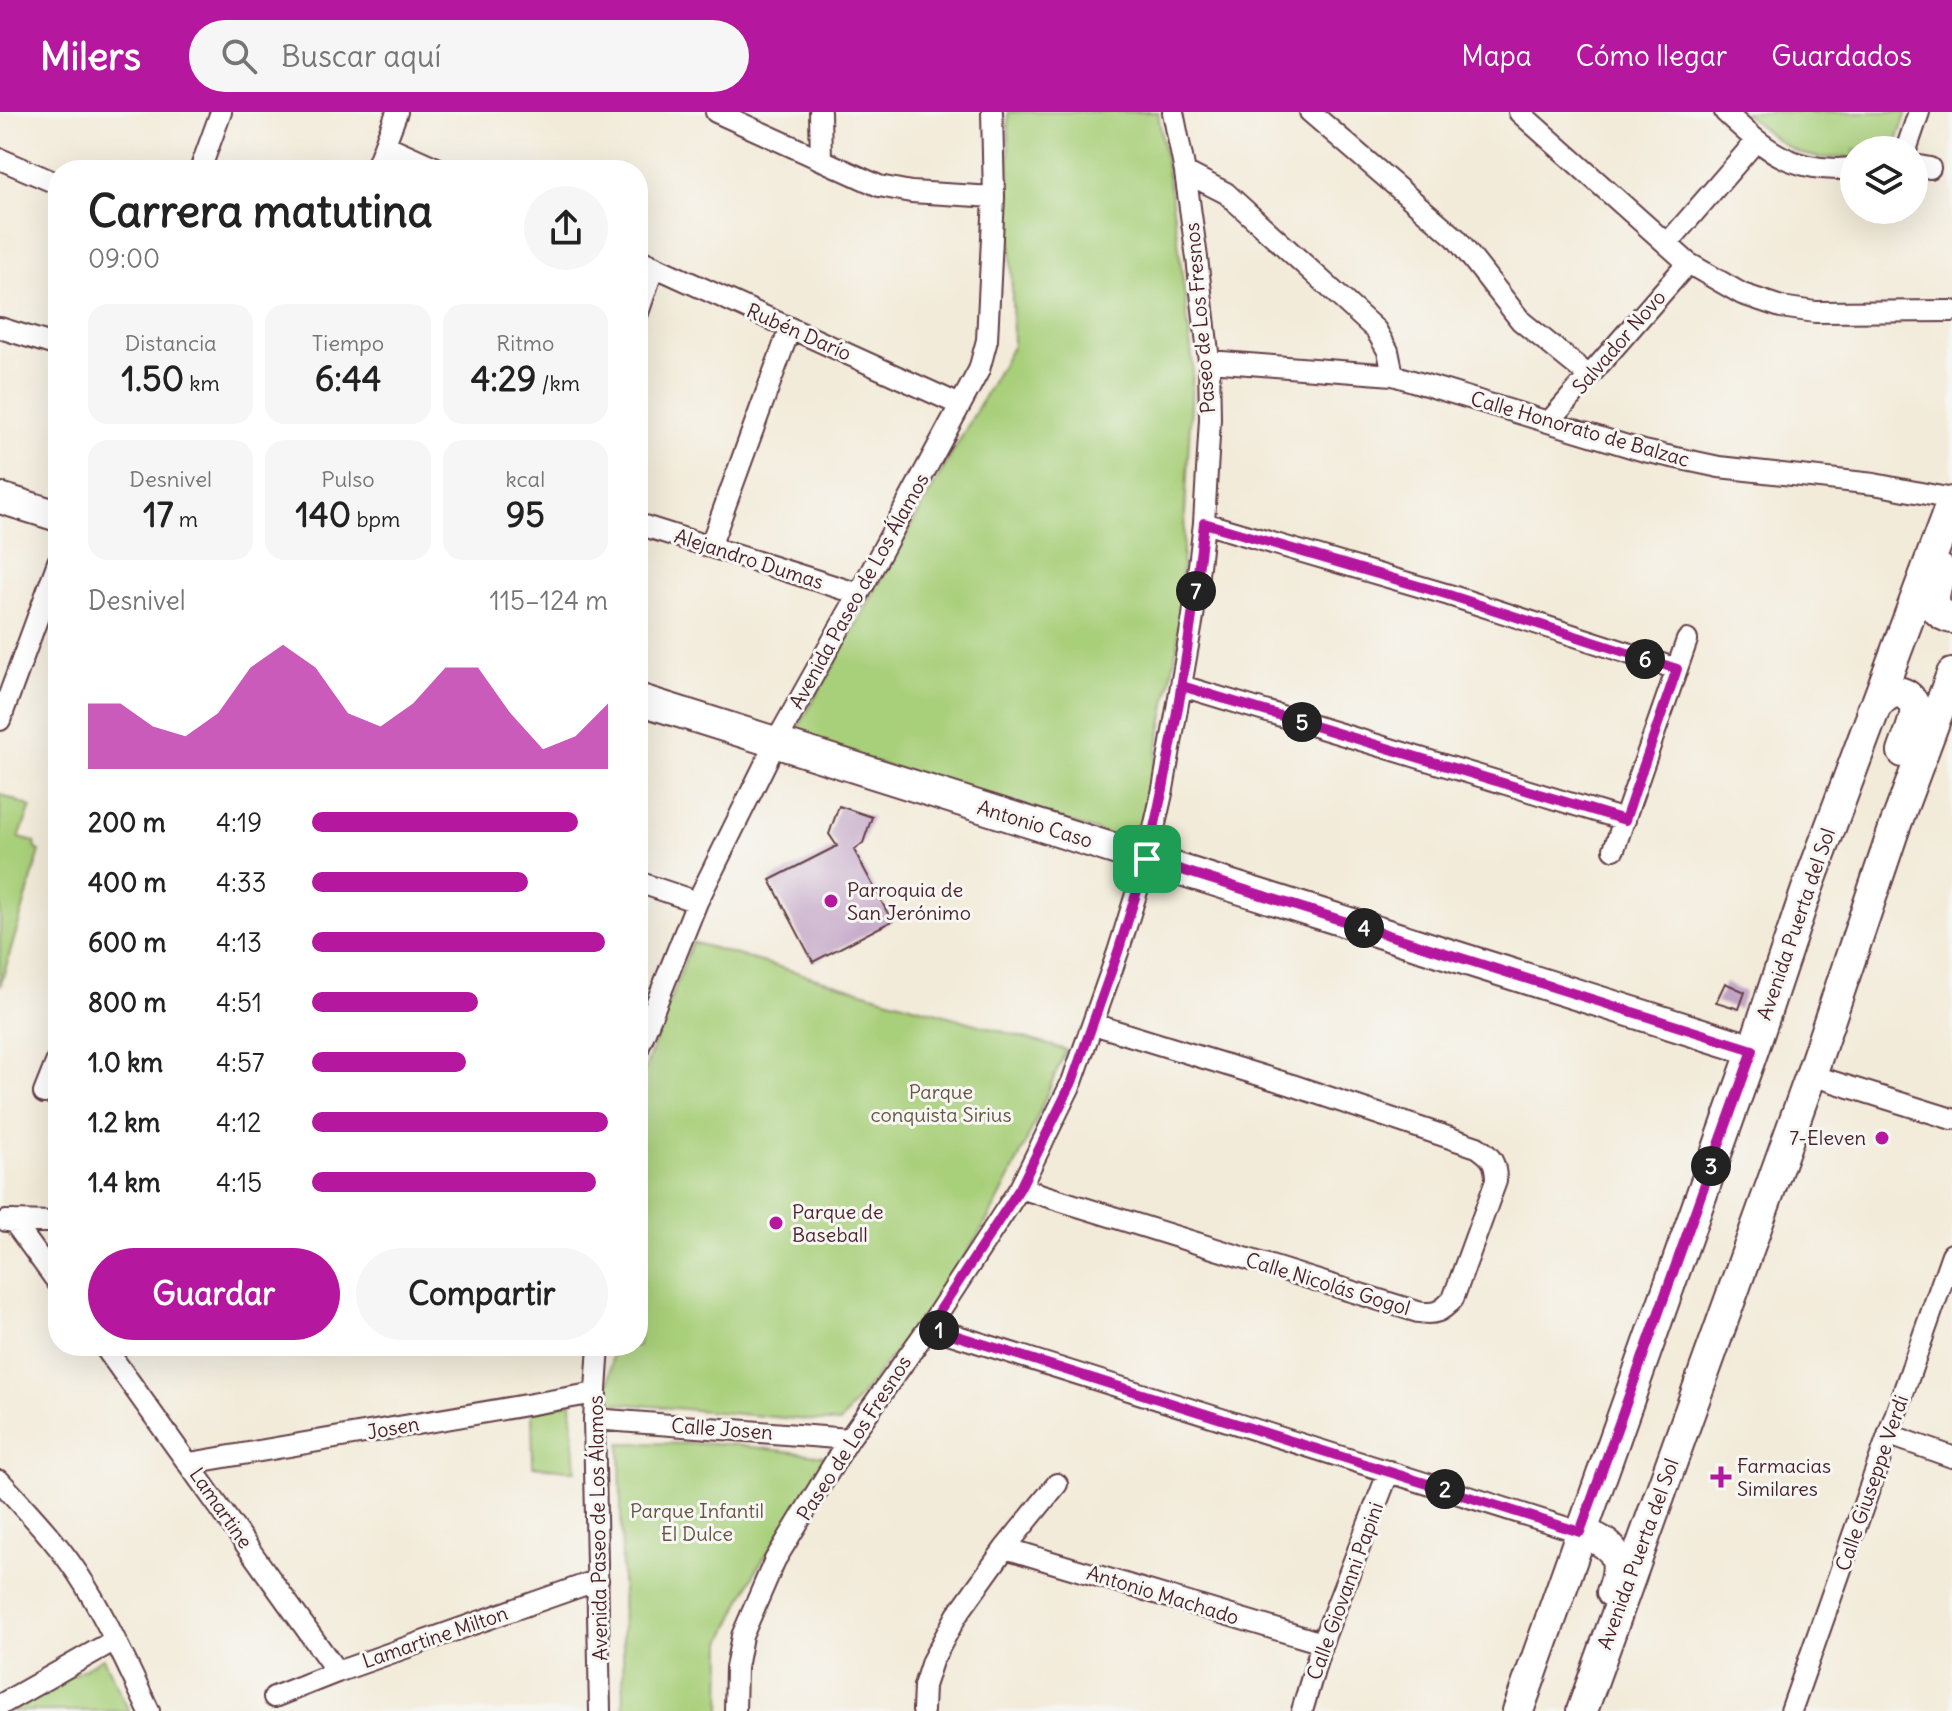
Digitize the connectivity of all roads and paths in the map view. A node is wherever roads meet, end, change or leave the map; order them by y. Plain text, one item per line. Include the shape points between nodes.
1 (221, 112) edge
2 (397, 112) edge
3 (716, 112) edge
4 (820, 112) edge
5 (992, 112) edge
6 (1173, 112) edge
7 (1310, 112) edge
8 (1519, 112) edge
9 (1725, 112) edge
10 (1919, 112) edge
11 (1911, 136) edge
12 (1756, 141) junction
13 (385, 145) junction
14 (0, 159) edge
15 (204, 160) edge
16 (379, 160) edge
17 (419, 160) edge
18 (821, 160) junction
19 (1840, 170) edge
20 (1185, 172) junction
21 (48, 180) edge
22 (994, 197) junction
23 (1667, 244) junction
24 (1688, 263) junction
25 (648, 264) edge
26 (1952, 311) edge
27 (0, 328) edge
28 (790, 328) junction
29 (48, 343) edge
30 (1209, 361) junction
31 (1393, 375) junction
32 (1589, 376) junction
33 (960, 405) junction
34 (1549, 422) junction
35 (0, 498) edge
36 (1952, 500) edge
37 (1952, 509) edge
38 (48, 513) edge
39 (1204, 523) junction
40 (648, 527) edge
41 (710, 547) junction
42 (48, 589) edge
43 (859, 594) junction
44 (1952, 618) edge
45 (1687, 640) dead end
46 (1677, 669) junction
47 (1952, 674) edge
48 (1182, 686) junction
49 (648, 702) edge
50 (1872, 710) junction
51 (0, 720) edge
52 (776, 742) junction
53 (1625, 820) junction
54 (1894, 829) junction
55 (1614, 849) dead end
56 (1147, 859) junction
57 (648, 885) edge
58 (697, 902) junction
59 (648, 1024) edge
60 (1093, 1024) junction
61 (1753, 1050) junction
62 (1811, 1075) junction
63 (48, 1083) edge
64 (44, 1093) dead end
65 (1952, 1119) edge
66 (1020, 1188) junction
67 (6, 1221) edge
68 (48, 1222) edge
69 (1952, 1254) edge
70 (48, 1271) edge
71 (929, 1327) junction
72 (111, 1356) edge
73 (598, 1356) edge
74 (596, 1393) junction
75 (594, 1419) junction
76 (1890, 1435) junction
77 (849, 1439) junction
78 (1952, 1457) edge
79 (190, 1463) junction
80 (1389, 1471) junction
81 (0, 1482) edge
82 (1057, 1484) dead end
83 (1580, 1532) junction
84 (1005, 1548) junction
85 (598, 1580) junction
86 (115, 1640) junction
87 (1322, 1643) junction
88 (337, 1672) junction
89 (274, 1697) dead end
90 (0, 1705) edge
91 (149, 1711) edge
92 (600, 1711) edge
93 (735, 1711) edge
94 (923, 1711) edge
95 (1302, 1711) edge
96 (1518, 1711) edge
97 (1575, 1711) edge
98 (1582, 1711) edge
99 (1791, 1711) edge

1 - 15 street
2 - 13 street
3 - 18 street
4 - 18 street
5 - 22 street, Avenida Paseo de Los Álamos
6 - 20 street, Paseo de Los Fresnos
7 - 32 street via 1456,238 1521,321
8 - 23 street
9 - 12 street
10 - 11 street
12 - 19 street via 1783,159
12 - 23 street
13 - 16 street
13 - 17 street
14 - 21 street
18 - 22 street via 879,186
20 - 30 street, Paseo de Los Fresnos
20 - 31 street via 1226,193 1376,330
22 - 33 street, Avenida Paseo de Los Álamos via 987,340 979,370
23 - 24 street
24 - 26 street via 1742,294 1781,307 1815,312
24 - 32 street, Salvador Novo
25 - 28 street, Rubén Darío
27 - 29 street
28 - 33 street, Rubén Darío
28 - 41 street
30 - 31 street, Calle Honorato de Balzac
30 - 39 street, Paseo de Los Fresnos
31 - 34 street, Calle Honorato de Balzac
32 - 34 street, Salvador Novo
33 - 43 street, Avenida Paseo de Los Álamos
34 - 36 street, Calle Honorato de Balzac via 1719,467 1874,484
35 - 38 main road
36 - 50 main road, Avenida Puerta del Sol
37 - 44 main road via 1933,596 1934,607
39 - 46 street
39 - 48 street, Paseo de Los Fresnos
40 - 41 street, Alejandro Dumas
41 - 43 street, Alejandro Dumas
42 - 51 street
43 - 52 street, Avenida Paseo de Los Álamos
45 - 46 street
46 - 53 street
47 - 54 main road, Avenida Puerta del Sol
48 - 53 street
48 - 56 street, Paseo de Los Fresnos
49 - 52 main road, Antonio Caso
50 - 54 main road via 1892,693 1902,693 1915,706 1896,782
50 - 61 main road, Avenida Puerta del Sol
52 - 56 main road, Antonio Caso
52 - 58 street, Avenida Paseo de Los Álamos
53 - 55 street
54 - 62 main road, Avenida Puerta del Sol
56 - 60 street, Paseo de Los Fresnos
56 - 61 main road, Antonio Caso
57 - 58 street
58 - 59 street, Avenida Paseo de Los Álamos
60 - 66 street, Paseo de Los Fresnos via 1072,1082
60 - 66 street, Calle Nicolás Gogol via 1477,1147 1491,1157 1496,1181 1453,1299 1433,1314 1418,1312
61 - 83 main road, Avenida Puerta del Sol
62 - 65 street
62 - 98 main road, Avenida Puerta del Sol
63 - 64 street
66 - 71 street, Paseo de Los Fresnos
67 - 68 street
67 - 70 street
69 - 76 street, Calle Giuseppe Verdi
71 - 77 street, Paseo de Los Fresnos
71 - 80 street
72 - 79 street, Lamartine
73 - 74 street, Avenida Paseo de Los Álamos
74 - 75 street, Avenida Paseo de Los Álamos
74 - 79 street, Josen
75 - 77 street, Calle Josen
75 - 85 street, Avenida Paseo de Los Álamos
76 - 78 street
76 - 99 street, Calle Giuseppe Verdi
77 - 93 street, Paseo de Los Fresnos via 775,1560 749,1617 736,1668
79 - 88 street, Lamartine
80 - 83 street
80 - 87 street, Calle Giovanni Papini
81 - 86 street via 46,1531
82 - 84 street
83 - 96 main road, Avenida Puerta del Sol
83 - 97 main road via 1611,1546 1618,1575 1575,1694
84 - 87 street, Antonio Machado
84 - 94 street via 932,1661
85 - 88 street, Lamartine Milton
85 - 92 street, Avenida Paseo de Los Álamos
86 - 90 street
86 - 91 street
87 - 95 street, Calle Giovanni Papini
88 - 89 street, Lamartine Milton

